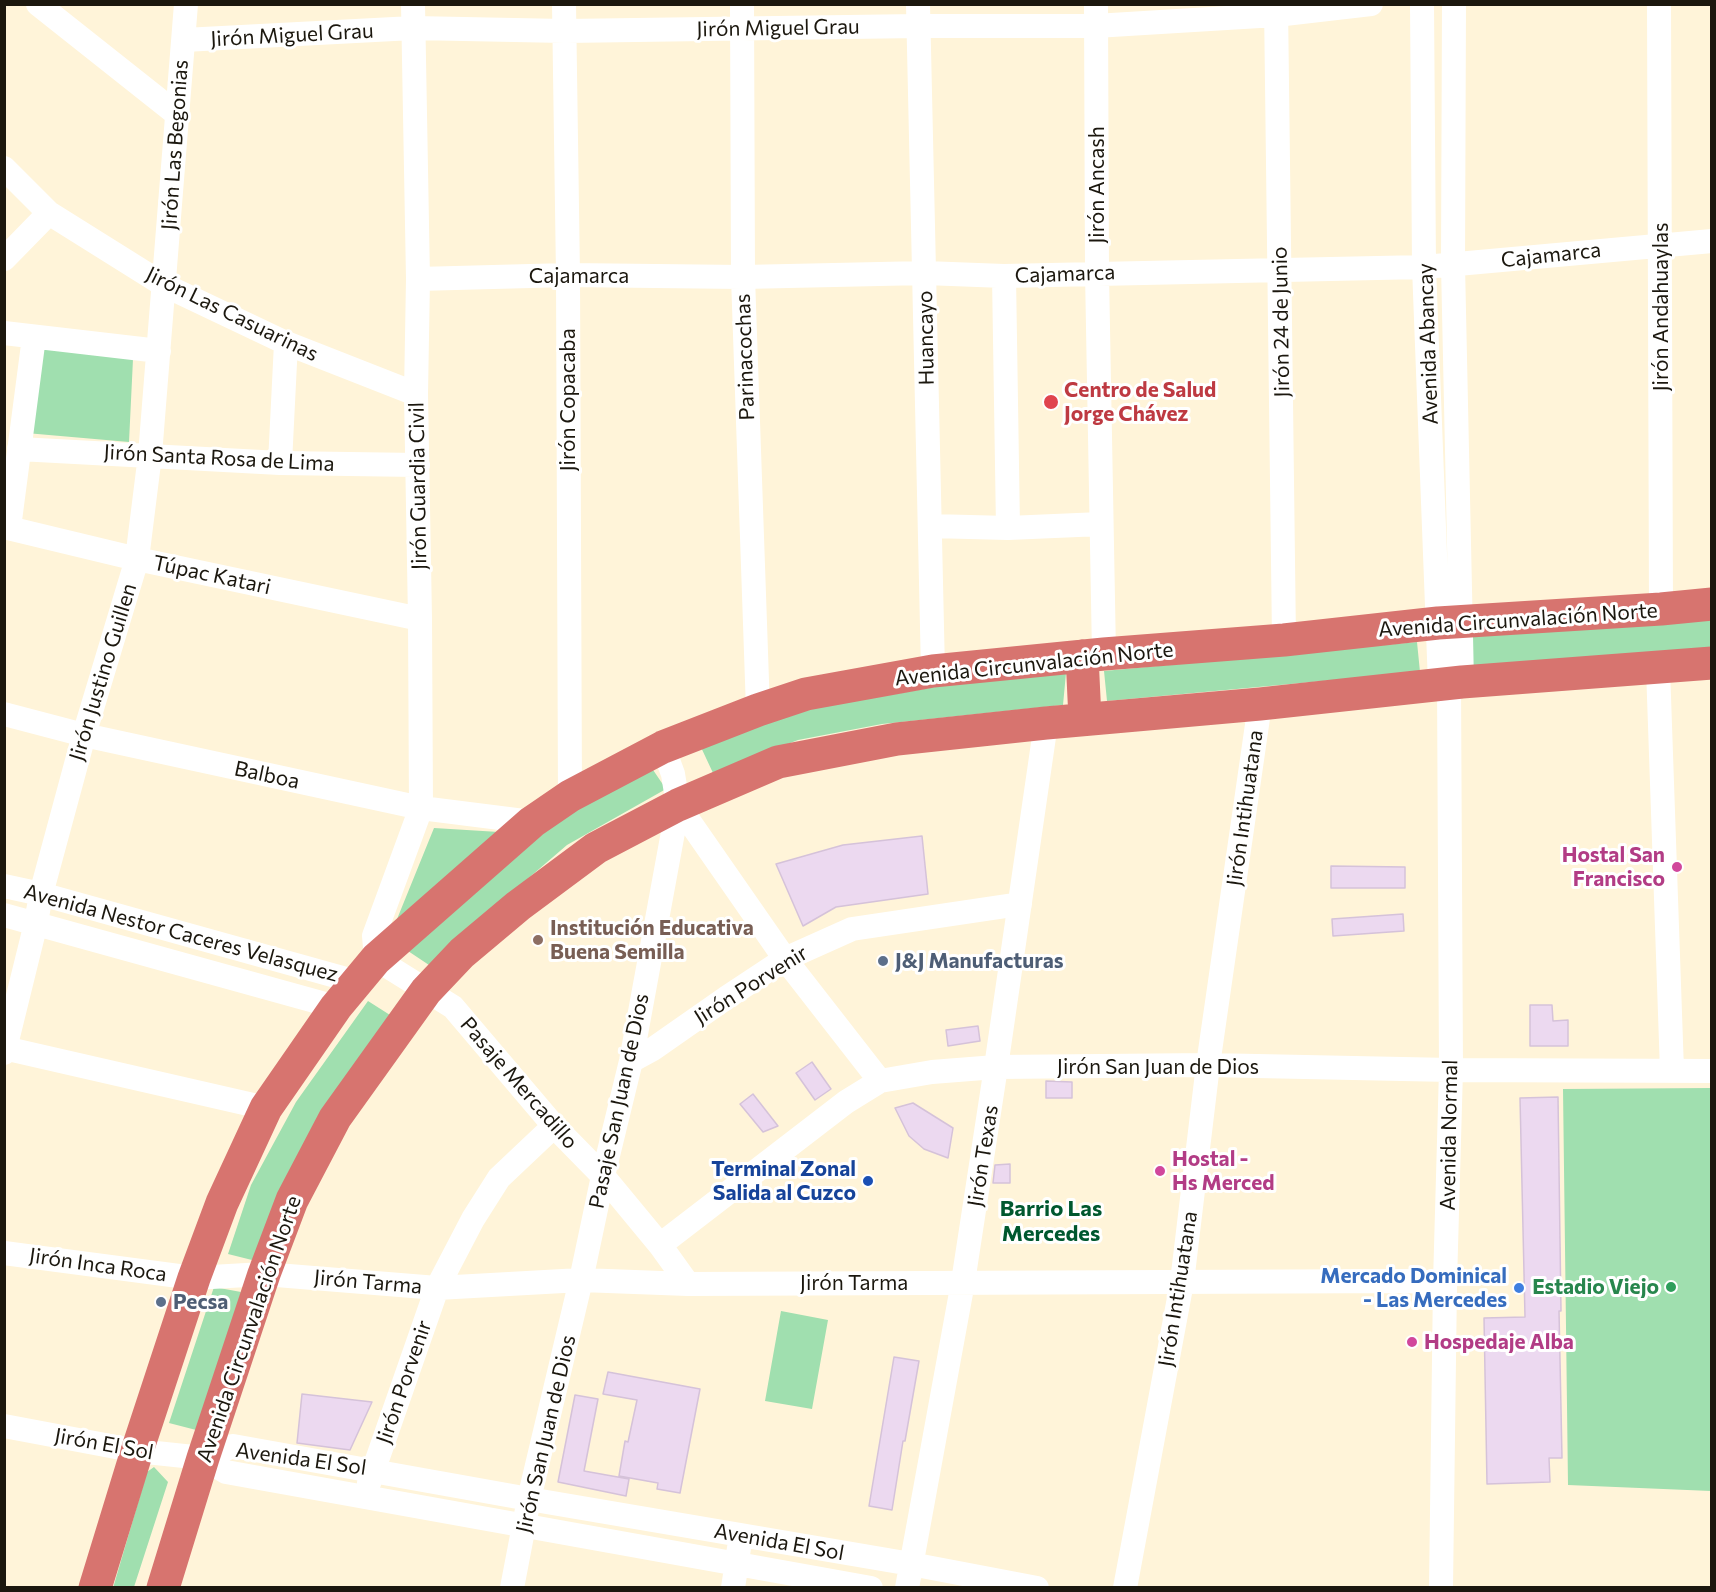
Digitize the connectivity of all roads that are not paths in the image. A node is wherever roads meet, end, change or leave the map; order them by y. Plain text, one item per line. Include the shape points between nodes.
1 (38, 4) edge
2 (186, 4) edge
3 (564, 4) edge
4 (742, 4) edge
5 (1371, 4) edge
6 (1422, 4) edge
7 (1454, 4) edge
8 (1659, 4) edge
9 (1276, 10) edge
10 (918, 15) edge
11 (1095, 15) edge
12 (413, 16) edge
13 (741, 28) junction
14 (565, 31) junction
15 (184, 40) junction
16 (178, 115) junction
17 (4, 168) edge
18 (49, 213) junction
19 (1712, 241) edge
20 (1661, 245) junction
21 (4, 259) edge
22 (1453, 265) junction
23 (1424, 267) junction
24 (1280, 271) junction
25 (925, 273) junction
26 (1097, 273) junction
27 (568, 275) junction
28 (1004, 276) junction
29 (742, 277) junction
30 (418, 279) junction
31 (164, 285) junction
32 (4, 333) edge
33 (34, 337) junction
34 (286, 343) junction
35 (159, 351) junction
36 (416, 394) junction
37 (20, 449) junction
38 (150, 455) junction
39 (280, 463) junction
40 (418, 465) junction
41 (1101, 524) junction
42 (931, 526) junction
43 (7, 527) edge
44 (1008, 528) junction
45 (137, 559) junction
46 (1712, 604) edge
47 (1661, 609) junction
48 (420, 619) junction
49 (1449, 622) junction
50 (1284, 640) junction
51 (1093, 655) junction
52 (1712, 663) edge
53 (1658, 668) junction
54 (933, 671) junction
55 (1450, 683) junction
56 (1260, 704) junction
57 (758, 710) junction
58 (4, 714) edge
59 (1085, 719) junction
60 (1046, 723) junction
61 (84, 735) junction
62 (663, 747) junction
63 (570, 796) junction
64 (678, 805) junction
65 (421, 808) junction
66 (532, 822) junction
67 (4, 886) edge
68 (41, 894) junction
69 (1020, 904) junction
70 (4, 915) edge
71 (36, 923) junction
72 (785, 959) junction
73 (367, 971) junction
74 (426, 991) junction
75 (336, 1007) junction
76 (5, 1050) edge
77 (631, 1061) junction
78 (1208, 1065) junction
79 (996, 1067) junction
80 (1451, 1070) junction
81 (1672, 1071) junction
82 (1712, 1071) edge
83 (880, 1081) junction
84 (267, 1108) junction
85 (554, 1126) junction
86 (603, 1176) junction
87 (660, 1245) junction
88 (4, 1252) edge
89 (264, 1274) junction
90 (194, 1278) junction
91 (581, 1280) junction
92 (963, 1282) junction
93 (1182, 1282) junction
94 (1445, 1283) junction
95 (688, 1284) junction
96 (436, 1288) junction
97 (4, 1426) edge
98 (137, 1451) junction
99 (203, 1458) junction
100 (374, 1470) junction
101 (364, 1496) junction
102 (529, 1499) junction
103 (524, 1525) junction
104 (741, 1535) junction
105 (736, 1564) junction
106 (909, 1576) edge
107 (95, 1587) edge
108 (163, 1587) edge
109 (512, 1587) edge
110 (733, 1587) edge
111 (871, 1587) edge
112 (1037, 1587) edge
113 (1125, 1587) edge
114 (1441, 1587) edge

1 - 16 street
2 - 15 street, Jirón Las Begonias
3 - 14 street, Jirón Copacaba
4 - 13 street, Parinacochas
5 - 9 street, Jirón Miguel Grau
6 - 23 street, Avenida Abancay
7 - 22 street, Avenida Abancay
8 - 20 street, Jirón Andahuaylas
9 - 11 street, Jirón Miguel Grau
9 - 24 street, Jirón 24 de Junio
10 - 11 street, Jirón Miguel Grau
10 - 13 street, Jirón Miguel Grau
10 - 25 street, Huancayo
11 - 26 street, Jirón Ancash
12 - 14 street, Jirón Miguel Grau
12 - 15 street, Jirón Miguel Grau
12 - 30 street, Jirón Guardia Civil
13 - 14 street, Jirón Miguel Grau
13 - 29 street, Parinacochas
14 - 27 street, Jirón Copacaba
15 - 16 street, Jirón Las Begonias
16 - 31 street, Jirón Las Begonias
17 - 18 street, Jirón Las Casuarinas
18 - 21 street
18 - 31 street, Jirón Las Casuarinas
19 - 20 street, Cajamarca
20 - 22 street, Cajamarca
20 - 47 street, Jirón Andahuaylas
22 - 23 street, Cajamarca
22 - 49 street, Avenida Abancay
23 - 24 street, Cajamarca
23 - 49 street, Avenida Abancay
24 - 26 street, Cajamarca
24 - 50 street, Jirón 24 de Junio
25 - 28 street, Cajamarca
25 - 29 street, Cajamarca
25 - 42 street, Huancayo
26 - 28 street, Cajamarca
26 - 41 street, Jirón Ancash
27 - 29 street, Cajamarca
27 - 30 street, Cajamarca
27 - 63 street, Jirón Copacaba
28 - 44 street
29 - 57 street, Parinacochas
30 - 36 street, Jirón Guardia Civil
31 - 34 street, Jirón Las Casuarinas
31 - 35 street, Jirón Justino Guillen
32 - 33 street
33 - 35 street
33 - 37 street
34 - 36 street, Jirón Las Casuarinas
34 - 39 street
35 - 38 street, Jirón Justino Guillen
36 - 40 street, Jirón Guardia Civil
37 - 38 street, Jirón Santa Rosa de Lima
37 - 43 street
38 - 39 street, Jirón Santa Rosa de Lima
38 - 45 street, Jirón Justino Guillen
39 - 40 street, Jirón Santa Rosa de Lima
40 - 48 street, Jirón Guardia Civil
41 - 44 street
41 - 51 street, Jirón Ancash
42 - 44 street
42 - 54 street, Huancayo
43 - 45 street, Túpac Katari
45 - 48 street, Túpac Katari
45 - 61 street, Jirón Justino Guillen
46 - 47 highway, Avenida Circunvalación Norte
47 - 49 highway, Avenida Circunvalación Norte
48 - 65 street, Jirón Guardia Civil
49 - 50 highway, Avenida Circunvalación Norte
49 - 55 street, Avenida Abancay
50 - 51 highway, Avenida Circunvalación Norte
51 - 54 highway, Avenida Circunvalación Norte
51 - 59 highway
52 - 53 highway, Avenida Circunvalación Norte
53 - 55 highway, Avenida Circunvalación Norte
53 - 81 street
54 - 57 highway, Avenida Circunvalación Norte via 806,694
55 - 56 highway, Avenida Circunvalación Norte
55 - 80 street, Avenida Normal
56 - 59 highway, Avenida Circunvalación Norte
56 - 78 street, Jirón Intihuatana
57 - 62 highway, Avenida Circunvalación Norte
58 - 61 street, Balboa
59 - 60 highway, Avenida Circunvalación Norte
60 - 64 highway, Avenida Circunvalación Norte via 897,739 778,762
60 - 69 street, Jirón Texas
61 - 65 street, Balboa
61 - 68 street, Jirón Justino Guillen
62 - 63 highway, Avenida Circunvalación Norte
62 - 64 street, Pasaje San Juan de Dios
63 - 66 highway, Avenida Circunvalación Norte
64 - 72 street
64 - 74 highway, Avenida Circunvalación Norte via 596,848 462,952
64 - 77 street, Pasaje San Juan de Dios
65 - 66 street, Balboa
65 - 73 street, Jirón Guardia Civil via 374,936
66 - 73 highway, Avenida Circunvalación Norte
67 - 68 street, Avenida Nestor Caceres Velasquez
68 - 71 street, Jirón Justino Guillen
68 - 73 street, Avenida Nestor Caceres Velasquez
69 - 72 street, Jirón Porvenir via 852,928
69 - 79 street, Jirón Texas
70 - 71 street, Avenida Nestor Caceres Velasquez
71 - 75 street, Avenida Nestor Caceres Velasquez
71 - 76 street, Jirón Justino Guillen
72 - 77 street, Jirón Porvenir
72 - 83 street
73 - 74 street, Pasaje Mercadillo
73 - 75 highway, Avenida Circunvalación Norte
74 - 85 street, Pasaje Mercadillo via 453,1007
74 - 89 highway, Avenida Circunvalación Norte via 335,1118 292,1200
75 - 84 highway, Avenida Circunvalación Norte
76 - 84 street
77 - 86 street, Pasaje San Juan de Dios
78 - 79 street, Jirón San Juan de Dios
78 - 80 street, Jirón San Juan de Dios
78 - 93 street, Jirón Intihuatana
79 - 83 street, Jirón San Juan de Dios
79 - 92 street, Jirón Texas
80 - 81 street, Jirón San Juan de Dios
80 - 94 street, Avenida Normal
81 - 82 street, Jirón San Juan de Dios
83 - 87 street, Jirón San Juan de Dios via 846,1102
84 - 90 highway, Avenida Circunvalación Norte via 222,1203
85 - 86 street, Pasaje Mercadillo
85 - 96 street, Jirón Porvenir via 499,1178
86 - 87 street, Pasaje Mercadillo
86 - 91 street, Pasaje San Juan de Dios
87 - 95 street, Pasaje Mercadillo
88 - 90 street, Jirón Inca Roca
89 - 90 street, Jirón Inca Roca
89 - 96 street, Jirón Tarma
89 - 99 highway, Avenida Circunvalación Norte
90 - 98 highway, Avenida Circunvalación Norte
91 - 95 street, Jirón Tarma
91 - 96 street, Jirón Tarma
91 - 102 street, Jirón San Juan de Dios
92 - 93 street, Jirón Tarma
92 - 95 street, Jirón Tarma
92 - 106 street, Jirón Texas
93 - 94 street, Jirón Tarma
93 - 113 street, Jirón Intihuatana
94 - 114 street, Avenida Normal
96 - 100 street, Jirón Porvenir
97 - 98 street, Jirón El Sol
98 - 99 street, Jirón El Sol
98 - 107 highway, Avenida Circunvalación Norte
99 - 100 street, Avenida El Sol via 233,1446
99 - 101 street, Avenida El Sol via 226,1472
99 - 108 highway, Avenida Circunvalación Norte
100 - 101 street, Jirón Porvenir
100 - 102 street, Avenida El Sol
101 - 103 street, Avenida El Sol
102 - 103 street, Jirón San Juan de Dios
102 - 104 street, Avenida El Sol
103 - 105 street, Avenida El Sol
103 - 109 street, Jirón San Juan de Dios
104 - 105 street
104 - 106 street, Avenida El Sol
105 - 110 street
105 - 111 street, Avenida El Sol
106 - 112 street, Avenida El Sol

